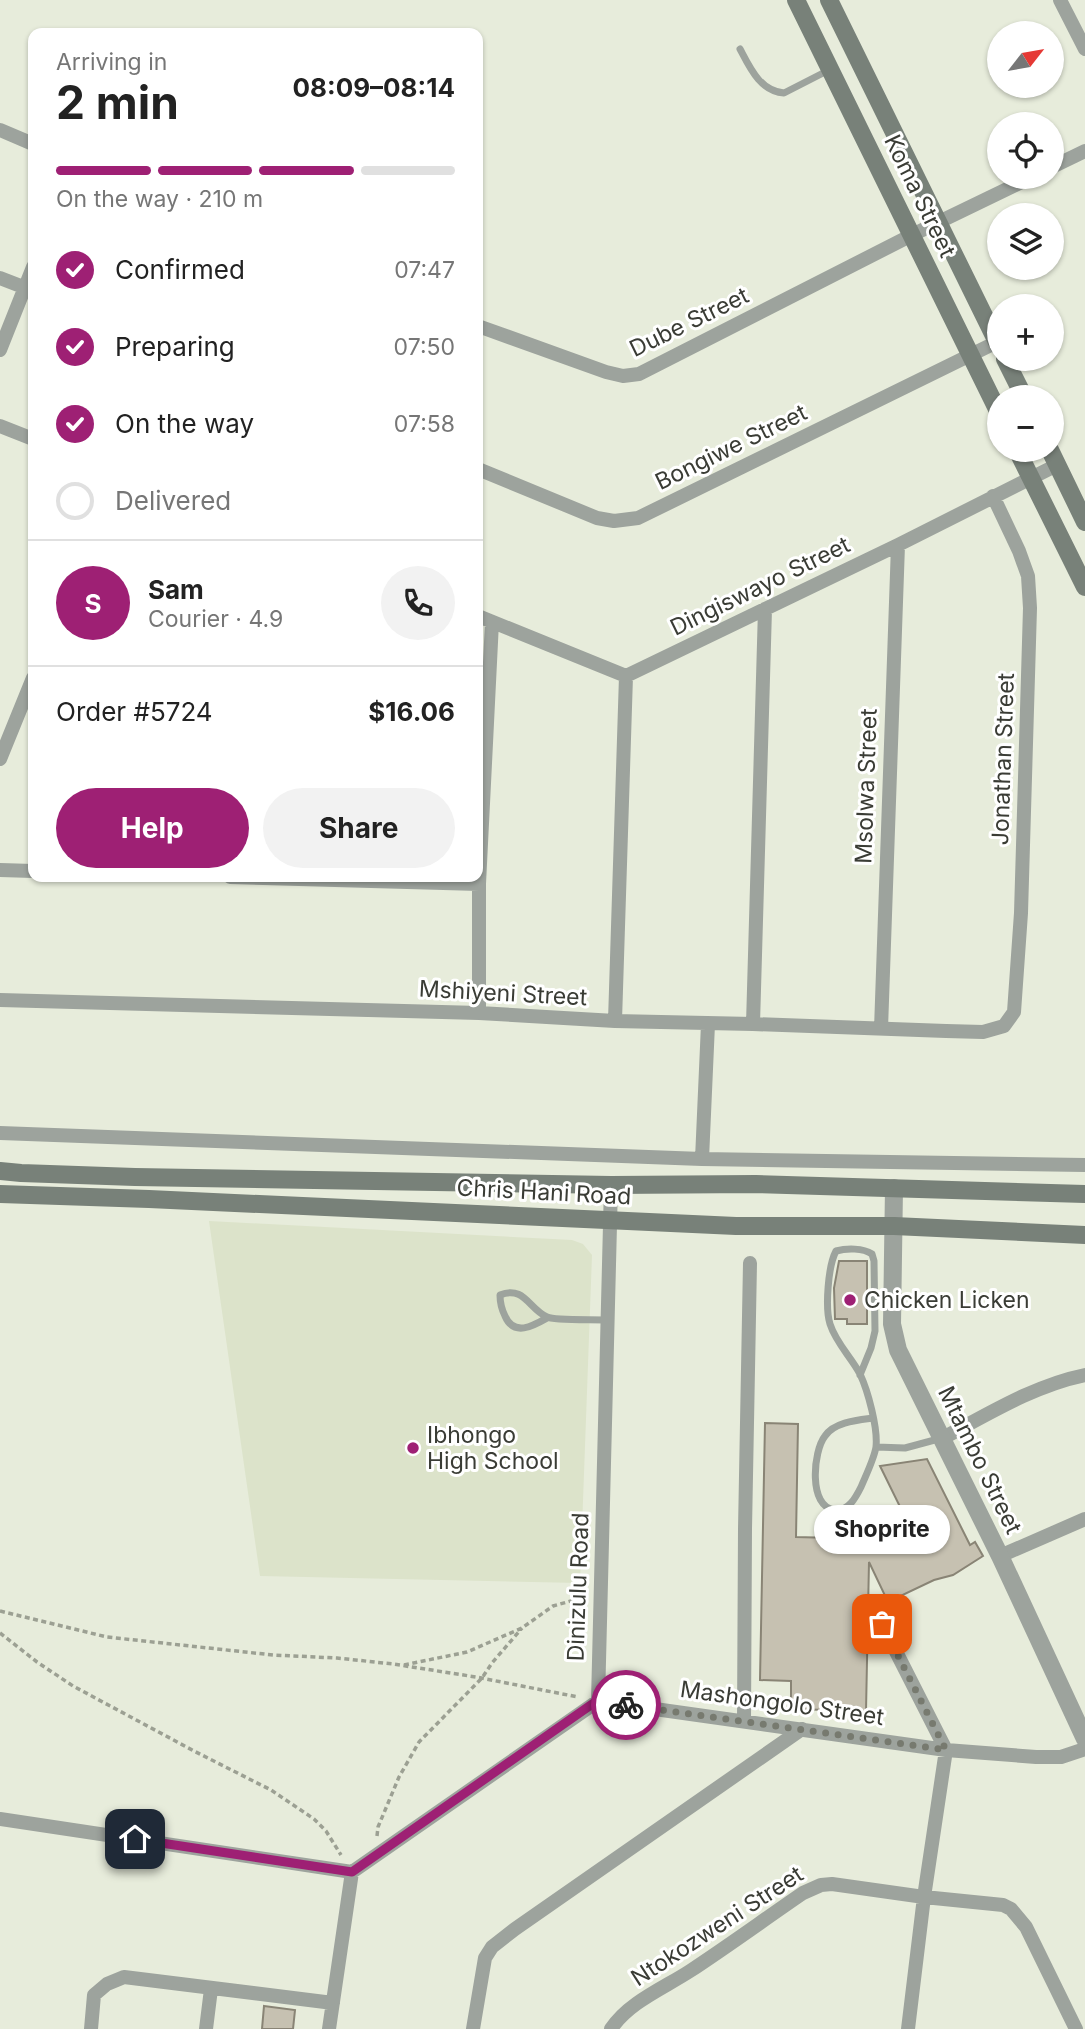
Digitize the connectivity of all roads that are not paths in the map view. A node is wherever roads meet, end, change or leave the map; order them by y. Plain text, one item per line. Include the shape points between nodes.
1 (796, 0) edge
2 (829, 0) edge
3 (1060, 0) edge
4 (740, 49) dead end
5 (1085, 49) edge
6 (830, 69) junction
7 (0, 130) edge
8 (28, 142) edge
9 (1085, 151) edge
10 (1064, 161) edge
11 (1007, 189) edge
12 (938, 222) junction
13 (912, 235) junction
14 (0, 278) edge
15 (28, 289) edge
16 (28, 291) edge
17 (987, 322) edge
18 (483, 328) edge
19 (987, 348) edge
20 (0, 350) edge
21 (971, 355) junction
22 (987, 388) edge
23 (0, 426) edge
24 (28, 437) edge
25 (1023, 462) edge
26 (1048, 462) edge
27 (1055, 462) edge
28 (483, 471) edge
29 (1032, 478) junction
30 (993, 496) junction
31 (1085, 522) edge
32 (898, 545) junction
33 (1085, 587) edge
34 (765, 609) junction
35 (483, 619) edge
36 (492, 622) junction
37 (626, 676) junction
38 (28, 690) edge
39 (0, 760) edge
40 (483, 803) edge
41 (0, 870) edge
42 (28, 871) edge
43 (408, 882) edge
44 (479, 884) joint
45 (0, 1000) edge
46 (479, 1013) junction
47 (615, 1021) junction
48 (708, 1024) junction
49 (752, 1024) junction
50 (1004, 1027) joint
51 (881, 1029) junction
52 (0, 1133) edge
53 (702, 1159) junction
54 (1085, 1165) edge
55 (0, 1171) edge
56 (611, 1185) junction
57 (894, 1188) junction
58 (0, 1194) edge
59 (1085, 1194) edge
60 (610, 1220) junction
61 (894, 1226) junction
62 (1085, 1235) edge
63 (750, 1263) dead end
64 (547, 1318) junction
65 (608, 1320) junction
66 (860, 1375) junction
67 (1085, 1375) edge
68 (873, 1418) junction
69 (943, 1438) junction
70 (876, 1447) junction
71 (1085, 1519) edge
72 (1000, 1556) junction
73 (882, 1624) dead end
74 (598, 1700) junction
75 (744, 1721) junction
76 (802, 1729) junction
77 (1085, 1739) edge
78 (1085, 1749) edge
79 (946, 1750) junction
80 (0, 1819) edge
81 (352, 1872) junction
82 (924, 1897) junction
83 (211, 1989) junction
84 (333, 2003) junction
85 (91, 2029) edge
86 (206, 2029) edge
87 (329, 2029) edge
88 (473, 2029) edge
89 (611, 2029) edge
90 (908, 2029) edge
91 (1076, 2029) edge

1 - 6 main road, Koma Street
2 - 12 main road, Koma Street
3 - 5 street
4 - 6 lane via 755,76 777,93
6 - 13 main road, Koma Street
7 - 8 street
9 - 10 street
11 - 12 street, Dube Street
12 - 13 street, Dube Street
12 - 17 main road, Koma Street
13 - 18 street, Dube Street via 639,374 606,372
13 - 21 main road, Koma Street
14 - 15 street
16 - 20 street
19 - 21 street, Bongiwe Street
21 - 22 main road, Koma Street
21 - 28 street, Bongiwe Street via 631,520 597,517
23 - 24 street
25 - 29 main road
26 - 29 street, Dingiswayo Street
27 - 31 main road
29 - 30 street, Dingiswayo Street
29 - 33 main road
30 - 32 street, Dingiswayo Street
30 - 50 street, Jonathan Street via 1028,576 1030,608 1021,913 1014,1012
32 - 34 street, Dingiswayo Street
32 - 51 street, Msolwa Street
34 - 37 street, Dingiswayo Street
34 - 49 street
35 - 36 street
36 - 37 street
36 - 40 street
37 - 47 street
38 - 39 street
41 - 42 street
43 - 44 street
44 - 46 street
45 - 46 street, Mshiyeni Street
46 - 47 street, Mshiyeni Street
47 - 48 street, Mshiyeni Street
48 - 49 street, Mshiyeni Street
48 - 53 street
49 - 51 street, Mshiyeni Street
50 - 51 street, Mshiyeni Street via 983,1032
52 - 53 street, Chris Hani Road
53 - 54 street, Chris Hani Road
55 - 56 main road, Chris Hani Road
56 - 57 main road, Chris Hani Road
56 - 60 street, Dinizulu Road
57 - 59 main road, Chris Hani Road
57 - 61 street, Mtambo Street
58 - 60 main road, Chris Hani Road
60 - 61 main road, Chris Hani Road
60 - 65 street, Dinizulu Road
61 - 62 main road, Chris Hani Road
61 - 69 street, Mtambo Street via 892,1324 898,1350
63 - 75 street
64 - 64 lane via 523,1329 514,1328 508,1323 500,1295 517,1293
64 - 65 lane
65 - 74 street, Dinizulu Road
66 - 66 lane via 875,1331 874,1261 867,1251 843,1249 836,1251 832,1263 829,1323
66 - 68 lane
67 - 69 street via 1010,1403
68 - 70 lane
68 - 70 lane via 840,1425 825,1434 817,1452 816,1472 817,1495 825,1506 845,1508 855,1498
69 - 70 lane via 905,1448
69 - 72 street, Mtambo Street
71 - 72 street
72 - 77 street, Mtambo Street
73 - 79 street
74 - 75 street, Mashongolo Street
74 - 81 street
75 - 76 street, Mashongolo Street
76 - 79 street, Mashongolo Street
76 - 88 street via 492,1947 483,1966
78 - 79 street, Mashongolo Street via 1061,1757
79 - 82 street
80 - 81 street
81 - 84 street
82 - 89 street, Ntokozweni Street via 832,1884 813,1888 636,2005
82 - 90 street
82 - 91 street, Ntokozweni Street via 1011,1909 1026,1927
83 - 84 street
83 - 85 street via 124,1978 94,1995
83 - 86 street
84 - 87 street

